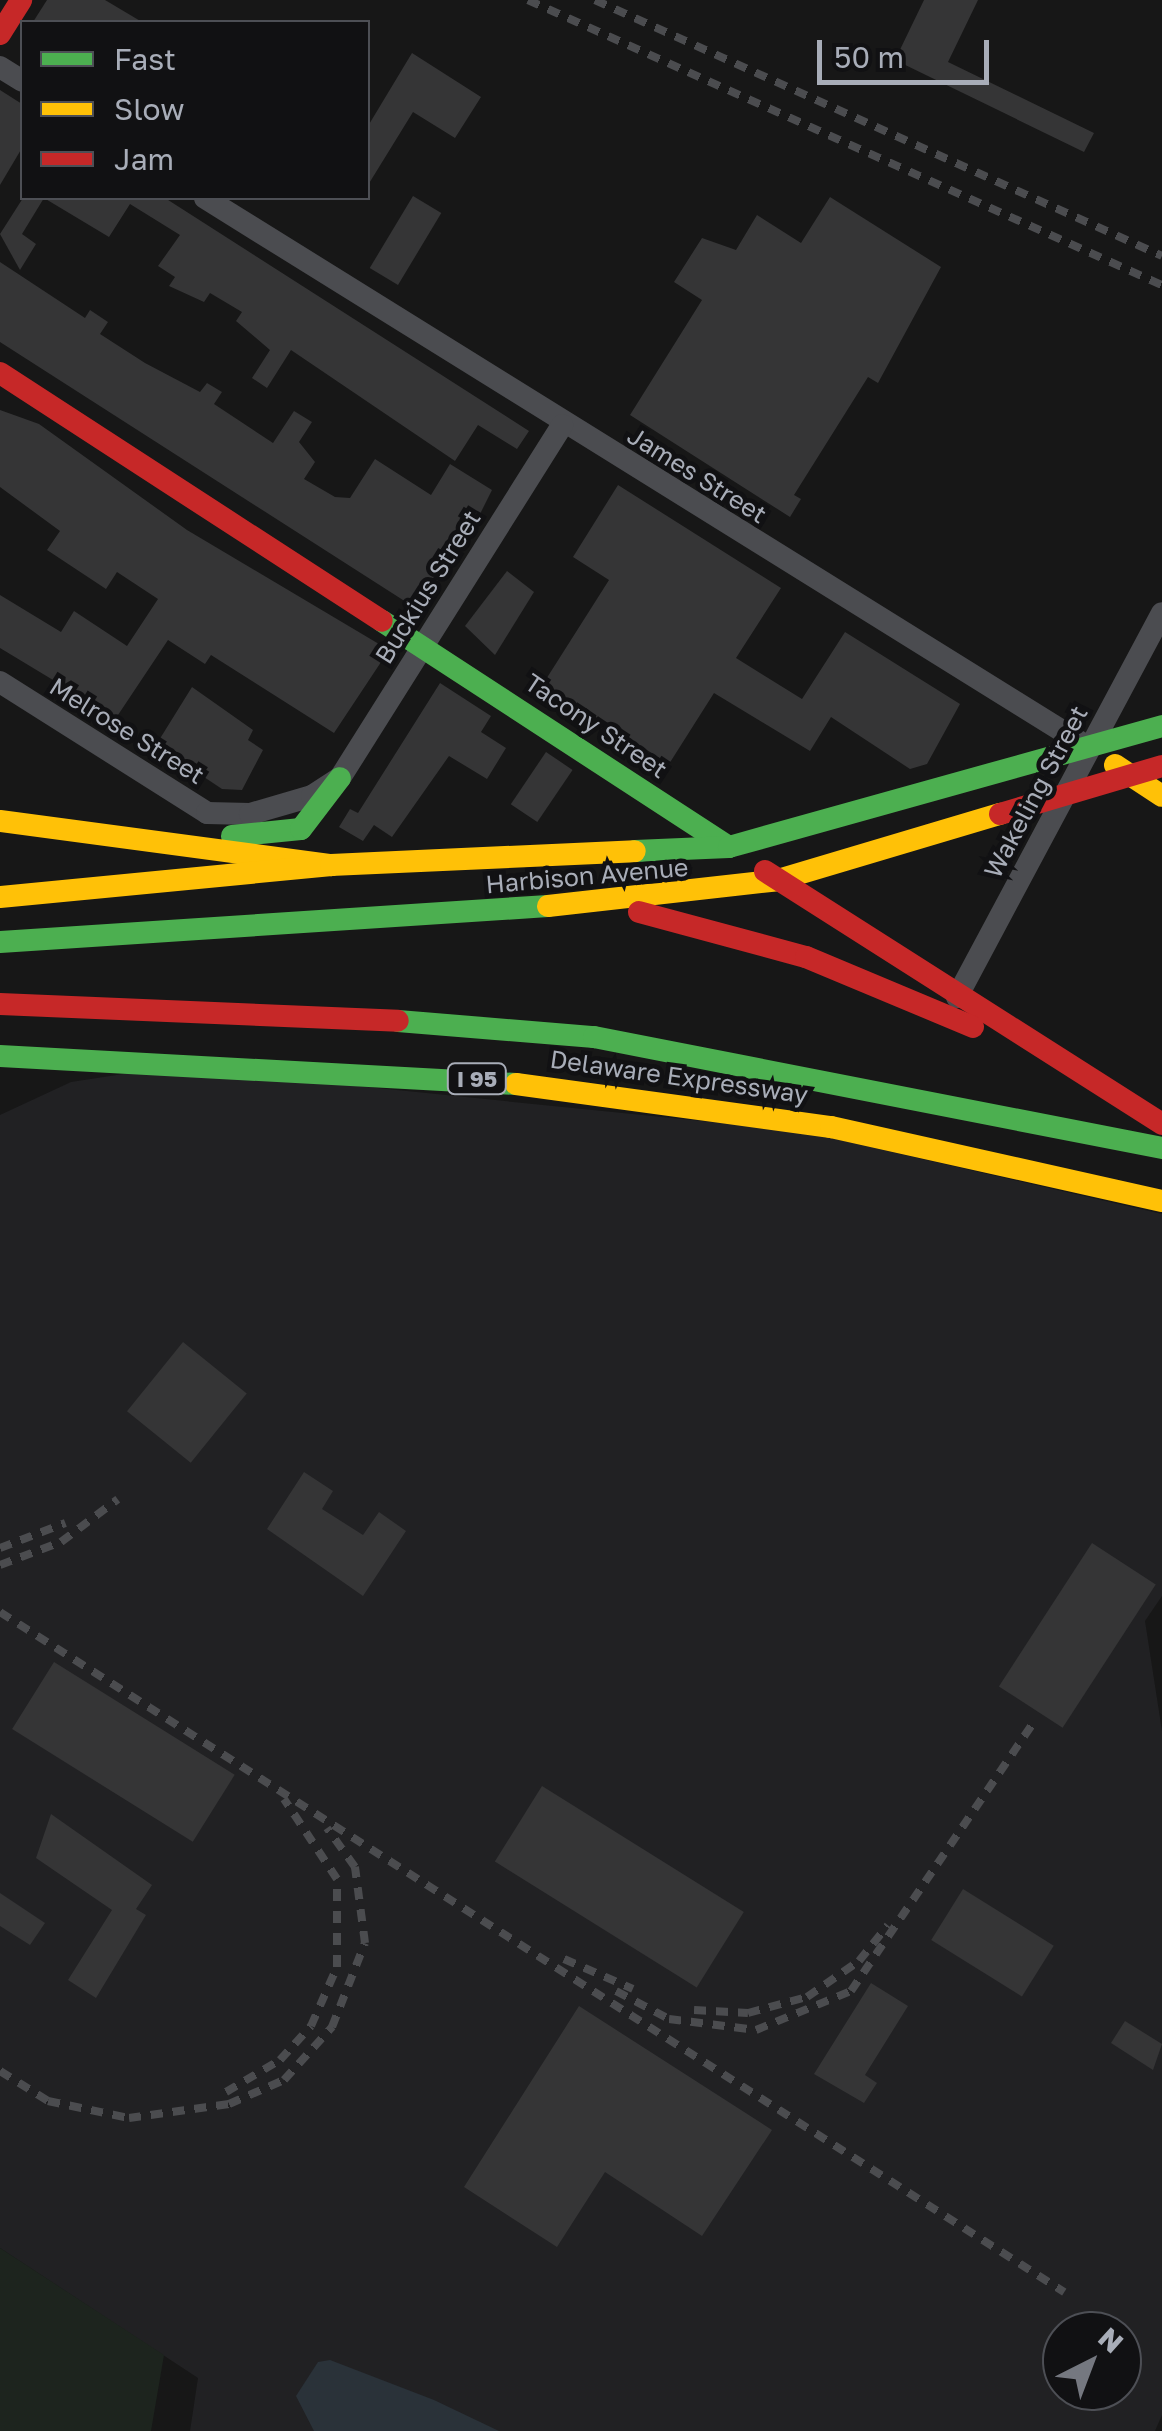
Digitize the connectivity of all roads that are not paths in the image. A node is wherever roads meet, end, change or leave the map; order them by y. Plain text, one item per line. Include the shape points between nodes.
1 (21, 0) edge
2 (0, 34) edge
3 (208, 200) edge
4 (0, 372) edge
5 (562, 424) junction
6 (1162, 613) edge
7 (424, 644) junction
8 (0, 682) edge
9 (1162, 726) edge
10 (1091, 749) junction
11 (1162, 766) edge
12 (1131, 775) junction
13 (340, 778) junction
14 (1068, 792) junction
15 (1162, 796) edge
16 (0, 821) edge
17 (112, 833) junction
18 (730, 847) junction
19 (332, 865) junction
20 (778, 880) junction
21 (0, 897) edge
22 (597, 906) junction
23 (0, 942) edge
24 (957, 997) junction
25 (0, 1004) edge
26 (6, 1056) edge
27 (1056, 1062) junction
28 (1162, 1124) edge
29 (1162, 1148) edge
30 (1162, 1202) edge

1 - 2 main road
3 - 5 street, James Street
4 - 7 main road, Tacony Street
5 - 7 street, Buckius Street
5 - 10 street, James Street
6 - 10 street, Wakeling Street
7 - 13 street, Buckius Street
7 - 18 main road, Tacony Street
8 - 13 street, Melrose Street via 207,813 273,809
9 - 10 main road, Harbison Avenue
10 - 12 main road, James Street
10 - 14 street, Wakeling Street
10 - 18 main road, Harbison Avenue
11 - 12 main road, Harbison Avenue
12 - 14 main road, Harbison Avenue
12 - 15 main road, James Street
13 - 17 main road via 312,820 280,837
14 - 20 main road, Harbison Avenue
14 - 24 street, Wakeling Street
16 - 17 main road
17 - 19 main road
18 - 19 main road, Harbison Avenue
18 - 20 main road, Tacony Street
19 - 21 main road, Harbison Avenue
20 - 22 main road, Harbison Avenue
20 - 24 main road, Tacony Street
22 - 23 main road, Harbison Avenue
22 - 27 main road via 770,944
24 - 27 main road, Tacony Street
25 - 29 main road, Delaware Expressway / I 95 via 217,1007 576,1035 855,1081
26 - 30 main road, Delaware Expressway / I 95 via 122,1057 506,1082 831,1126
27 - 28 main road, Tacony Street

